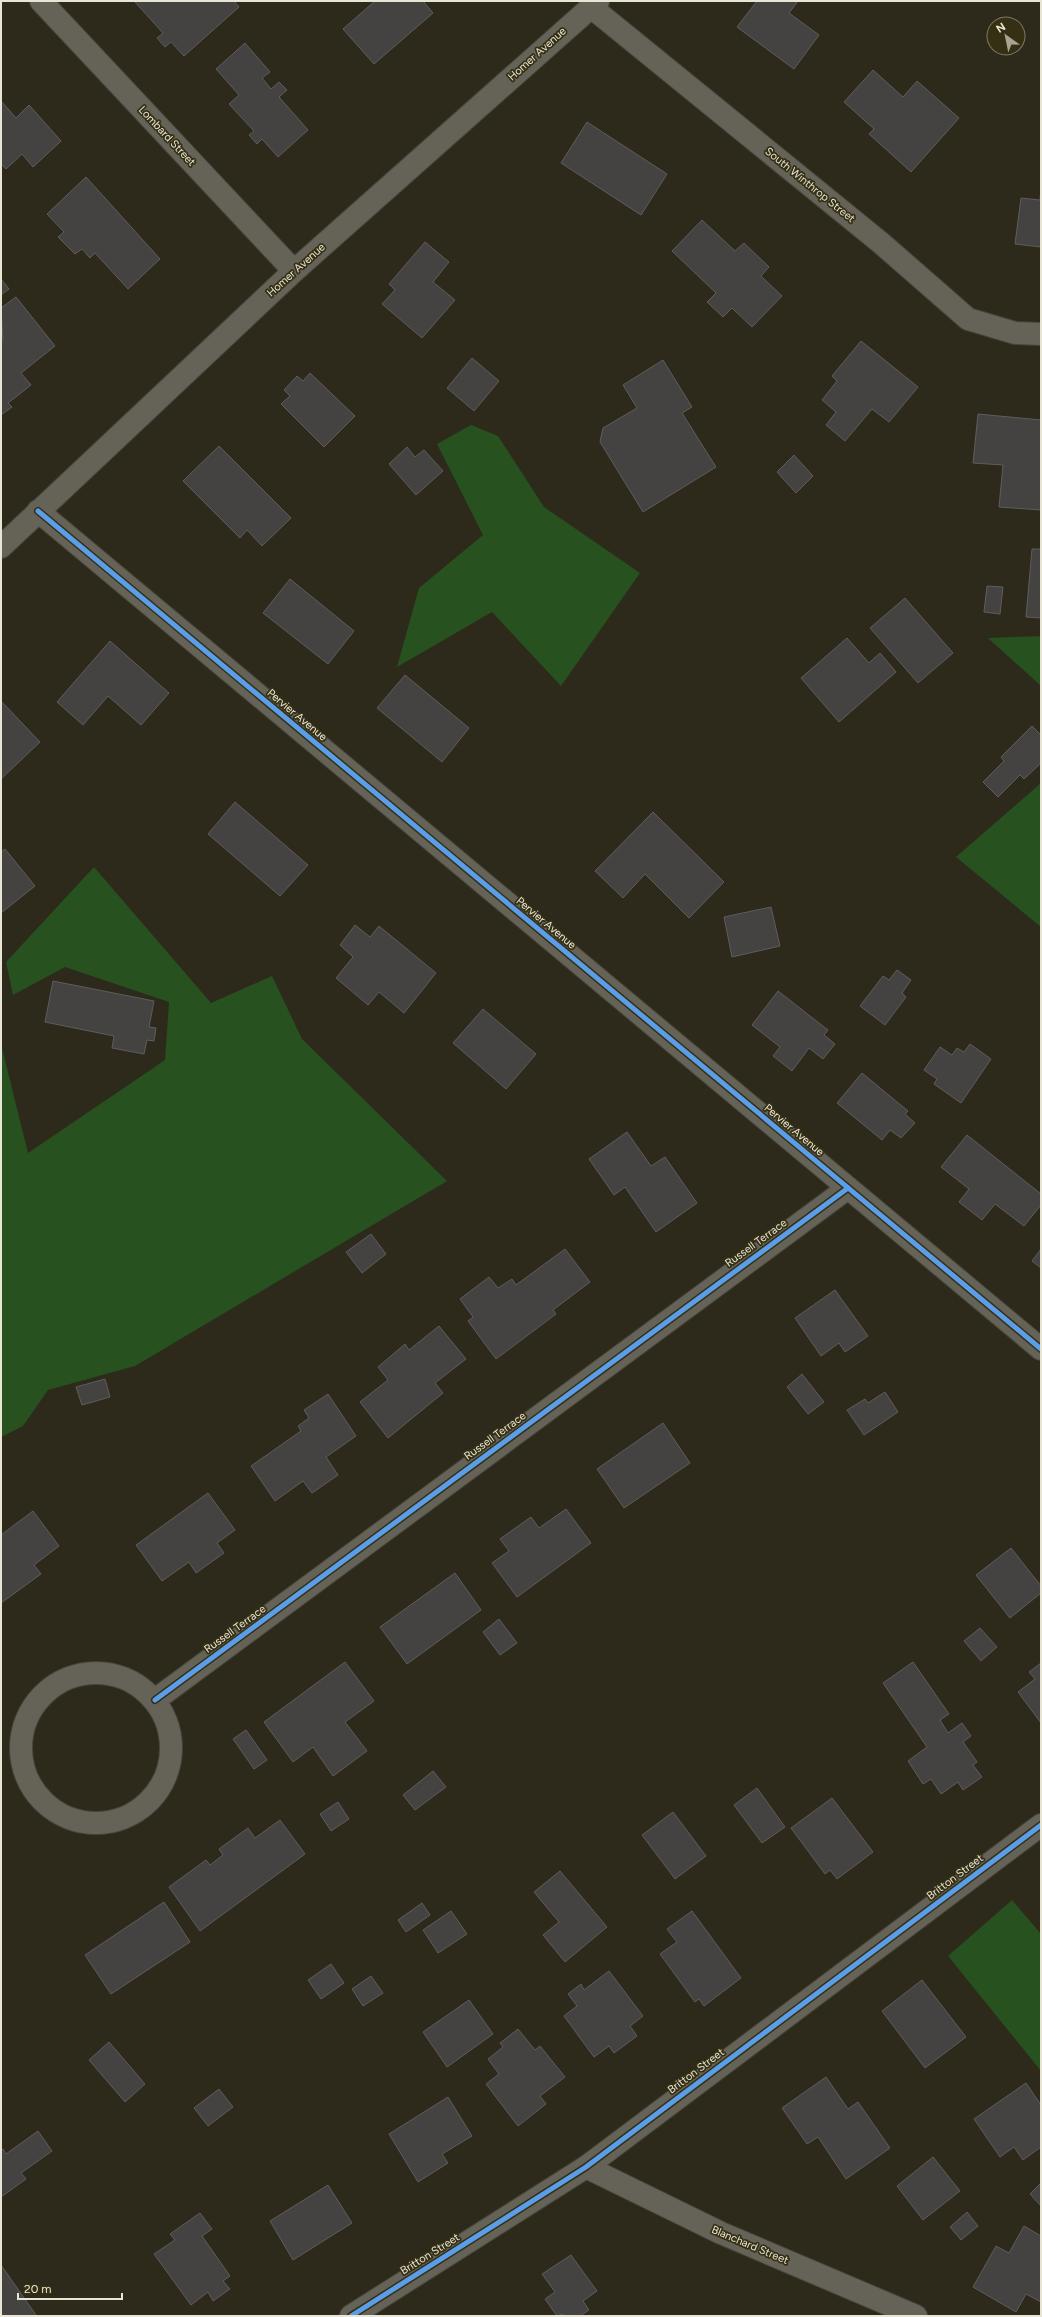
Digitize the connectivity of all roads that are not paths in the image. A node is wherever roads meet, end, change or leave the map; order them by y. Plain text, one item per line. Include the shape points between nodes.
1 (41, 1) edge
2 (594, 4) edge
3 (294, 271) junction
4 (1041, 334) edge
5 (38, 511) junction
6 (2, 545) edge
7 (848, 1188) junction
8 (1041, 1349) edge
9 (155, 1700) junction
10 (1041, 1825) edge
11 (586, 2167) junction
12 (351, 2316) edge
13 (916, 2316) edge

1 - 3 street, Lombard Street
2 - 3 street, Homer Avenue
2 - 4 street, South Winthrop Street via 881,243 968,319 1015,333
3 - 5 street, Homer Avenue
5 - 6 street, Homer Avenue
5 - 7 street, Pervier Avenue
7 - 8 street, Pervier Avenue
7 - 9 street, Russell Terrace
9 - 9 street via 167,1722 171,1746 168,1771 156,1794 137,1810 115,1820 90,1823 66,1817 45,1804 30,1784 22,1760 22,1736 30,1713 44,1693 65,1679 95,1673 114,1675 136,1684
10 - 11 street, Britton Street
11 - 12 street, Britton Street
11 - 13 street, Blanchard Street via 721,2233

